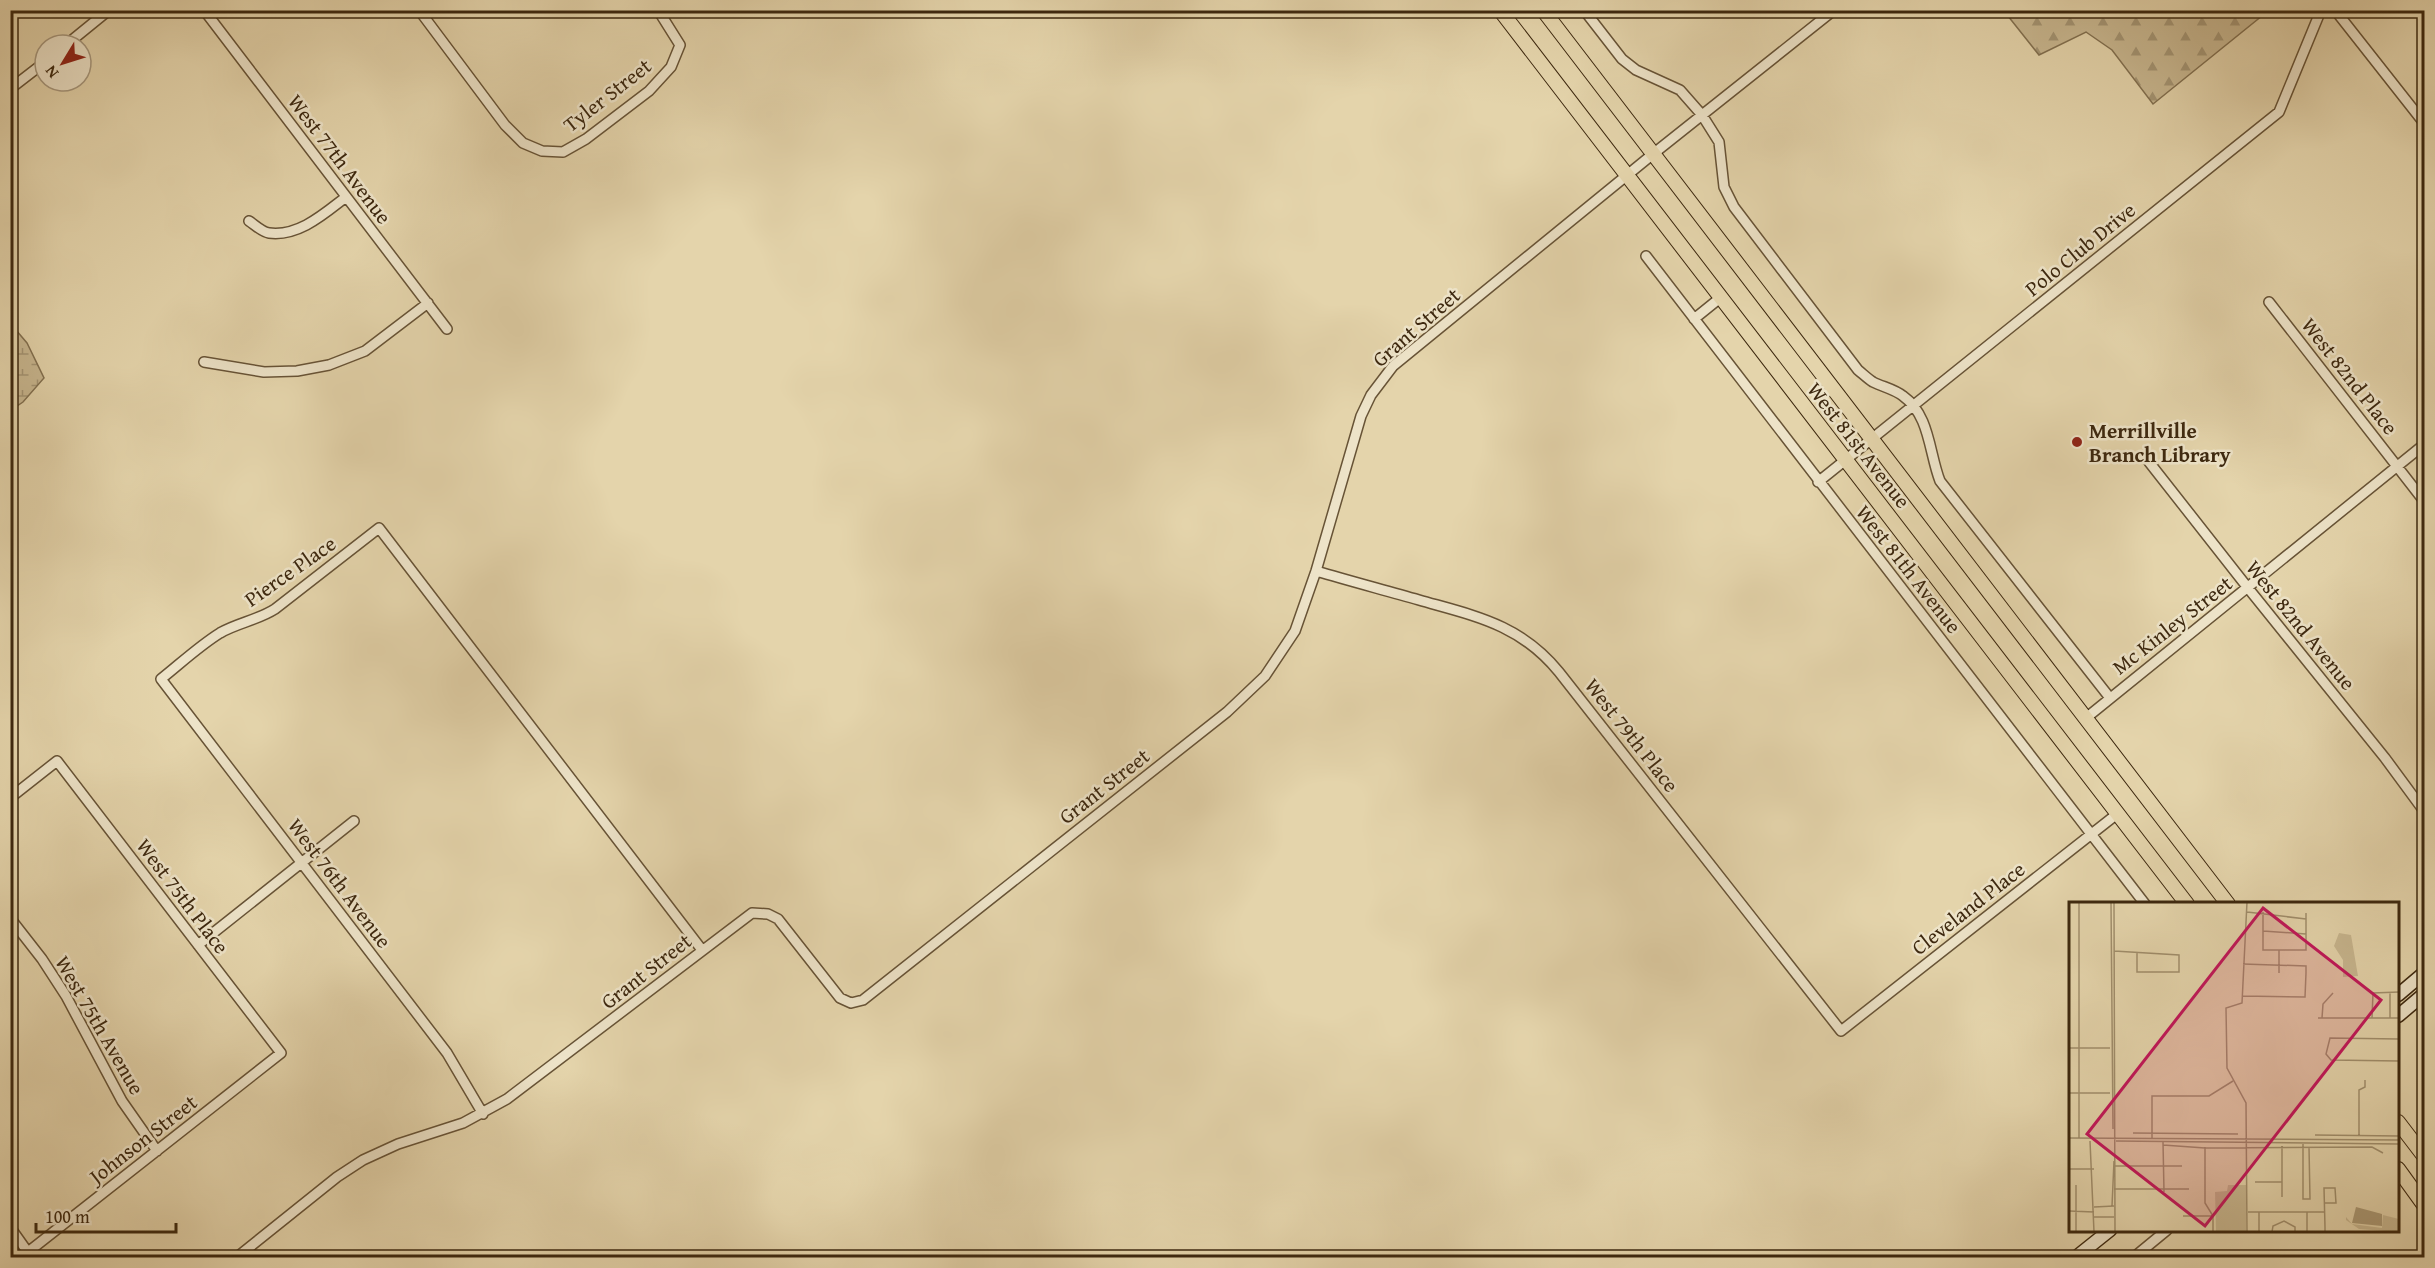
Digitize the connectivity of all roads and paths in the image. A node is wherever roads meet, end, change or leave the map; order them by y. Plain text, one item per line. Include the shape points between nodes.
1 (109, 10) edge
2 (204, 10) edge
3 (418, 10) edge
4 (658, 10) edge
5 (1500, 10) edge
6 (1543, 10) edge
7 (1584, 10) edge
8 (1834, 10) edge
9 (2321, 10) edge
10 (2335, 10) edge
11 (81, 33) edge
12 (33, 71) edge
13 (10, 89) edge
14 (1702, 115) junction
15 (2424, 123) edge
16 (1653, 154) junction
17 (1627, 177) junction
18 (346, 196) junction
19 (249, 221) dead end
20 (1646, 256) dead end
21 (1720, 298) junction
22 (2269, 302) dead end
23 (428, 303) junction
24 (1694, 319) junction
25 (447, 329) dead end
26 (204, 362) dead end
27 (1914, 405) junction
28 (1872, 439) junction
29 (2421, 447) dead end
30 (1845, 460) junction
31 (2149, 462) dead end
32 (2397, 465) junction
33 (1818, 482) junction
34 (2424, 501) edge
35 (1316, 572) junction
36 (2248, 588) junction
37 (161, 679) joint
38 (2110, 698) junction
39 (2086, 718) junction
40 (10, 798) edge
41 (2424, 812) edge
42 (2117, 813) junction
43 (354, 821) dead end
44 (2092, 834) junction
45 (302, 863) junction
46 (2144, 902) edge
47 (2186, 902) edge
48 (2227, 902) edge
49 (10, 918) edge
50 (198, 945) junction
51 (702, 950) junction
52 (2424, 973) edge
53 (2399, 992) edge
54 (2424, 994) edge
55 (2399, 1014) edge
56 (1841, 1031) joint
57 (281, 1053) joint
58 (483, 1114) junction
59 (2399, 1125) edge
60 (157, 1151) junction
61 (2424, 1156) edge
62 (2399, 1172) edge
63 (2424, 1205) edge
64 (10, 1227) edge
65 (2107, 1232) edge
66 (2164, 1232) edge
67 (30, 1255) edge
68 (236, 1257) edge
69 (2076, 1257) edge
70 (2133, 1257) edge

1 - 11 street
2 - 18 street, West 77th Avenue
3 - 4 street, Tyler Street via 523,143 542,151 563,152 649,90 672,67 680,45
5 - 17 main road, West 81st Avenue
6 - 16 main road, West 81st Avenue
7 - 14 street via 1622,59 1636,70 1680,90
8 - 14 street, Grant Street
9 - 27 street, Polo Club Drive via 2279,112
10 - 15 street
12 - 13 street
14 - 16 street, Grant Street
14 - 27 street via 1719,142 1724,187 1734,207 1858,370
16 - 17 street, Grant Street
16 - 28 main road, West 81st Avenue
17 - 21 main road, West 81st Avenue
17 - 35 street, Grant Street via 1413,348 1385,376 1371,395 1357,428
18 - 19 street via 309,224 288,232 267,233
18 - 23 street, West 77th Avenue
20 - 24 street, West 81th Avenue
21 - 24 street
21 - 30 main road, West 81st Avenue
22 - 32 street, West 82nd Place
23 - 25 street, West 77th Avenue
23 - 26 street via 365,351 329,365 264,372
24 - 33 street, West 81th Avenue
27 - 28 street, Polo Club Drive
27 - 38 street via 1926,428 1940,481
28 - 30 street, Polo Club Drive
28 - 39 main road, West 81st Avenue
29 - 32 street, Mc Kinley Street
30 - 33 street, Polo Club Drive
30 - 42 main road, West 81st Avenue
31 - 36 street, West 82nd Avenue
32 - 34 street, West 82nd Place
32 - 36 street, Mc Kinley Street
33 - 44 street, West 81th Avenue
35 - 51 street, Grant Street via 1295,631 1265,676 1227,712 863,1000 851,1003 840,998 782,923 768,914 748,915
35 - 56 street, West 79th Place via 1491,620 1538,649
36 - 38 street, Mc Kinley Street
36 - 41 street, West 82nd Avenue
37 - 45 street, West 76th Avenue
37 - 51 street, Pierce Place via 220,633 276,609 379,528
38 - 39 street, Mc Kinley Street
39 - 48 main road, West 81st Avenue
40 - 50 street, West 75th Place via 57,761
42 - 44 street, Cleveland Place
42 - 47 main road, West 81st Avenue
43 - 45 street
44 - 46 street, West 81th Avenue
44 - 56 street, Cleveland Place
45 - 50 street
45 - 58 street, West 76th Avenue via 447,1053
49 - 60 street, West 75th Avenue via 62,990 122,1101
50 - 57 street, West 75th Place
51 - 58 street, Grant Street
52 - 53 main road
54 - 55 main road
57 - 60 street, Johnson Street
58 - 68 street, Grant Street via 363,1160
59 - 61 main road
60 - 67 street, Johnson Street
62 - 63 main road
64 - 67 street
65 - 69 main road
66 - 70 street

